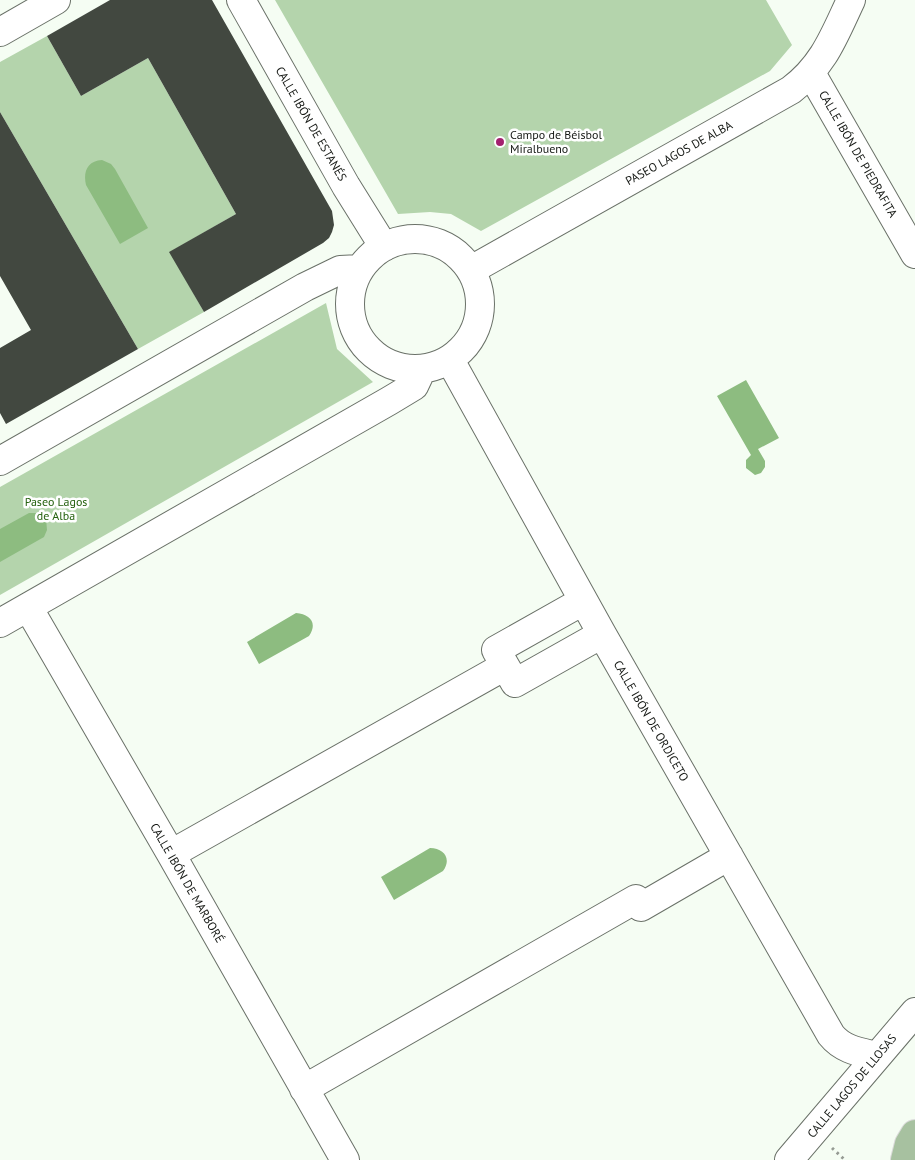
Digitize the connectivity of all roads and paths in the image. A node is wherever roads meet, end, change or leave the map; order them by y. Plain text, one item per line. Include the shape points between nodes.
1 (56, 0) edge
2 (241, 0) edge
3 (850, 0) edge
4 (0, 32) edge
5 (811, 73) junction
6 (911, 243) edge
7 (384, 247) junction
8 (360, 269) junction
9 (471, 270) junction
10 (450, 360) junction
11 (422, 369) junction
12 (0, 460) edge
13 (584, 601) junction
14 (28, 607) junction
15 (0, 623) edge
16 (602, 634) junction
17 (505, 666) junction
18 (171, 854) junction
19 (728, 856) junction
20 (915, 1012) edge
21 (877, 1056) junction
22 (304, 1089) junction
23 (345, 1160) edge
24 (788, 1160) edge

1 - 4 street
2 - 7 street, CALLE IBÓN DE ESTANÉS
3 - 5 street, PASEO LAGOS DE ALBA via 826,52
5 - 6 street, CALLE IBÓN DE PIEDRAFITA
5 - 9 street, PASEO LAGOS DE ALBA via 780,97
7 - 8 street
7 - 9 street via 402,240 441,244 458,255
8 - 11 street via 352,288 350,309 355,329 366,347 382,360 401,368
8 - 12 street via 340,270 305,287
9 - 10 street via 479,289 476,329
10 - 11 street
10 - 13 street, CALLE IBÓN DE ORDICETO
11 - 14 street via 414,386 398,396
13 - 16 street, CALLE IBÓN DE ORDICETO
13 - 17 street via 496,650
14 - 15 street
14 - 18 street, CALLE IBÓN DE MARBORÉ
16 - 17 street via 515,683
16 - 19 street, CALLE IBÓN DE ORDICETO
17 - 18 street
18 - 22 street, CALLE IBÓN DE MARBORÉ
19 - 21 street, CALLE IBÓN DE ORDICETO via 831,1035 852,1050
19 - 22 street via 641,907 636,899
20 - 21 street, CALLE LAGOS DE LLOSAS
21 - 24 street, CALLE LAGOS DE LLOSAS
22 - 23 street, CALLE IBÓN DE MARBORÉ

